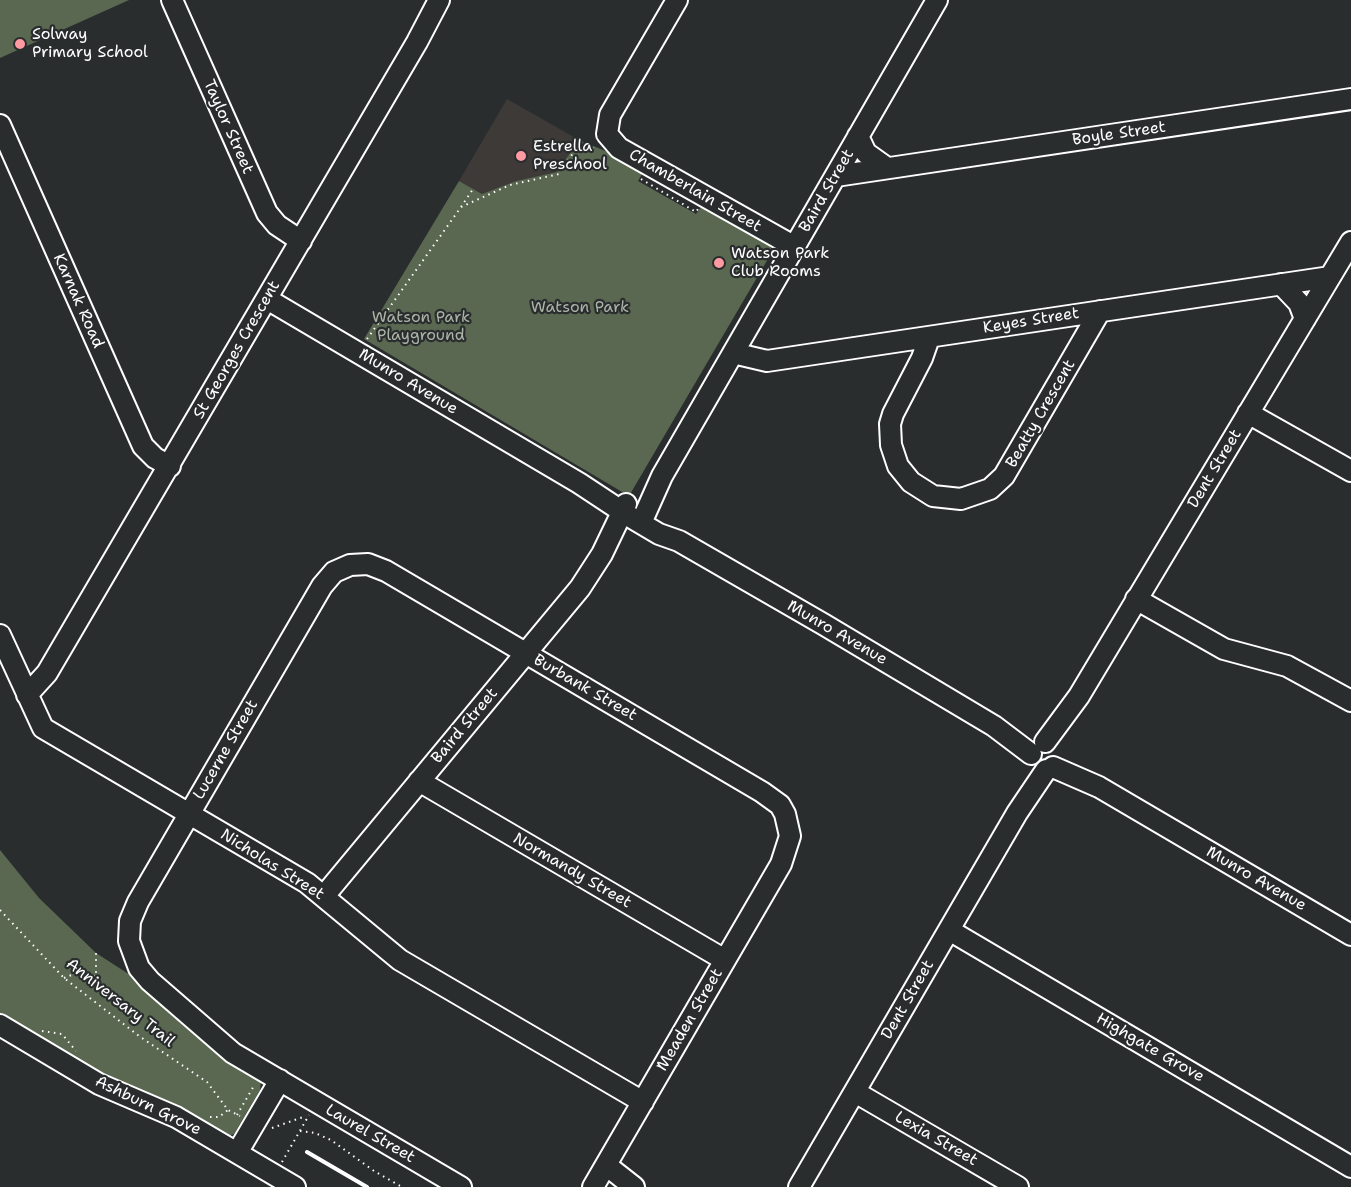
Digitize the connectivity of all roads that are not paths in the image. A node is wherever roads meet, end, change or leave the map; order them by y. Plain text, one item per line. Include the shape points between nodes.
1 (171, 0) edge
2 (439, 0) edge
3 (677, 0) edge
4 (937, 0) edge
5 (1351, 99) edge
6 (0, 125) edge
7 (858, 136) junction
8 (887, 168) junction
9 (836, 176) junction
10 (302, 241) junction
11 (1351, 242) edge
12 (795, 247) junction
13 (1340, 268) edge
14 (1281, 284) junction
15 (267, 299) junction
16 (1100, 310) junction
17 (1305, 319) junction
18 (929, 338) junction
19 (737, 346) junction
20 (1248, 413) junction
21 (170, 466) junction
22 (1351, 471) edge
23 (633, 514) junction
24 (342, 568) joint
25 (1136, 599) junction
26 (0, 635) edge
27 (525, 653) junction
28 (27, 695) junction
29 (1351, 701) edge
30 (1045, 756) junction
31 (418, 782) junction
32 (189, 814) junction
33 (787, 852) joint
34 (324, 896) junction
35 (949, 930) junction
36 (1351, 935) edge
37 (129, 941) joint
38 (725, 960) junction
39 (0, 1025) edge
40 (270, 1074) junction
41 (855, 1092) junction
42 (643, 1102) junction
43 (234, 1151) junction
44 (1351, 1167) edge
45 (600, 1175) edge
46 (633, 1186) edge
47 (295, 1187) edge
48 (461, 1187) edge
49 (800, 1187) edge
50 (1018, 1187) edge

1 - 10 street, Taylor Street via 267,213 277,225
2 - 10 street, St Georges Crescent
3 - 12 street, Chamberlain Street via 610,115 607,134 619,148
4 - 7 street, Baird Street
5 - 8 street, Boyle Street
6 - 21 street, Karnak Road via 143,446 154,458
7 - 8 street via 866,153
7 - 9 street, Baird Street
8 - 9 street, Boyle Street
9 - 12 street, Baird Street
10 - 15 street, St Georges Crescent
11 - 13 street, Dent Street
12 - 19 street, Baird Street
13 - 14 street, Keyes Street
13 - 17 street, Dent Street
14 - 16 street, Keyes Street
14 - 17 street via 1299,303
15 - 21 street, St Georges Crescent
15 - 23 street, Munro Avenue
16 - 18 street, Keyes Street
16 - 18 street, Beatty Crescent via 1004,477 990,489 961,499 933,496 911,482 898,466 891,445 893,414
17 - 20 street, Dent Street
18 - 19 street, Keyes Street via 781,358
19 - 23 street, Baird Street via 662,476
20 - 22 street
20 - 25 street, Dent Street
21 - 28 street, St Georges Crescent via 48,673
23 - 27 street, Baird Street via 580,588
23 - 30 street, Munro Avenue
24 - 27 street, Burbank Street via 360,563 376,566
24 - 32 street, Lucerne Street via 322,586
25 - 29 street via 1224,649 1300,672
25 - 30 street, Dent Street
26 - 28 street, Nicholas Street
27 - 31 street, Baird Street
27 - 33 street, Burbank Street via 772,798 788,823
28 - 32 street, Nicholas Street via 43,728
30 - 35 street, Dent Street via 1017,813
30 - 36 street, Munro Avenue
31 - 34 street, Baird Street
31 - 38 street, Normandy Street
32 - 34 street, Nicholas Street
32 - 37 street, Lucerne Street via 133,912
33 - 38 street, Meaden Street
34 - 42 street, Nicholas Street via 400,960
35 - 41 street, Dent Street
35 - 44 street, Highgate Grove
37 - 40 street, Laurel Street via 139,968 150,981 225,1047
38 - 42 street, Meaden Street
39 - 43 street, Ashburn Grove via 99,1084 176,1117
40 - 43 street
40 - 43 street via 245,1120
40 - 48 street, Laurel Street via 314,1111
41 - 49 street, Dent Street
41 - 50 street, Lexia Street
42 - 45 street, Meaden Street
43 - 47 street, Ashburn Grove
45 - 46 street

